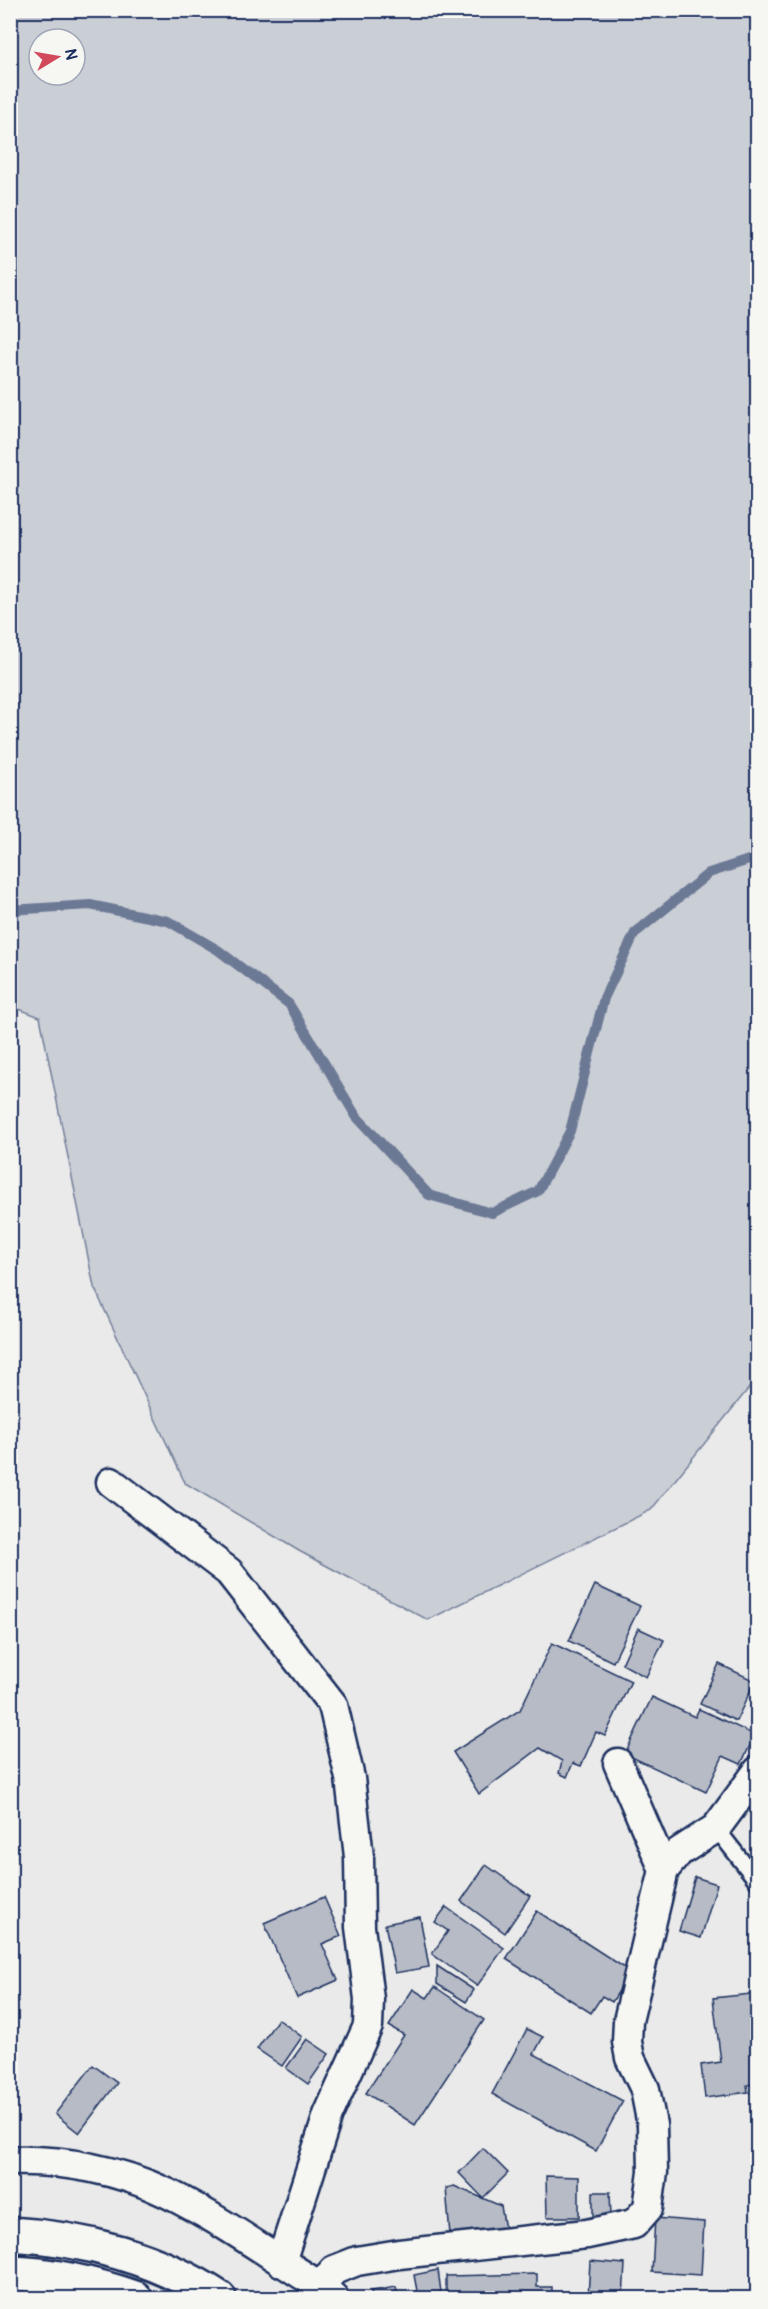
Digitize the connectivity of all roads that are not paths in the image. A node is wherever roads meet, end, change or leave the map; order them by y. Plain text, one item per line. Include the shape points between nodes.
1 (111, 1482) dead end
2 (618, 1763) dead end
3 (758, 1771) edge
4 (716, 1828) junction
5 (664, 1870) junction
6 (758, 1882) edge
7 (10, 2161) edge
8 (10, 2234) edge
9 (281, 2262) junction
10 (10, 2272) edge
11 (327, 2292) edge
12 (135, 2298) edge
13 (219, 2298) edge

1 - 9 street via 229,1572 333,1705 350,1778 359,1857 368,2026 328,2115
2 - 5 street
3 - 4 street
4 - 5 street via 679,1852
4 - 6 lane
5 - 11 street via 628,2021 627,2042 645,2089 652,2125 653,2172 648,2208 634,2224 587,2234 357,2261 333,2270
7 - 9 street via 42,2160 111,2172 166,2192
8 - 13 highway via 86,2242 197,2283
9 - 11 street
10 - 12 highway via 46,2274

